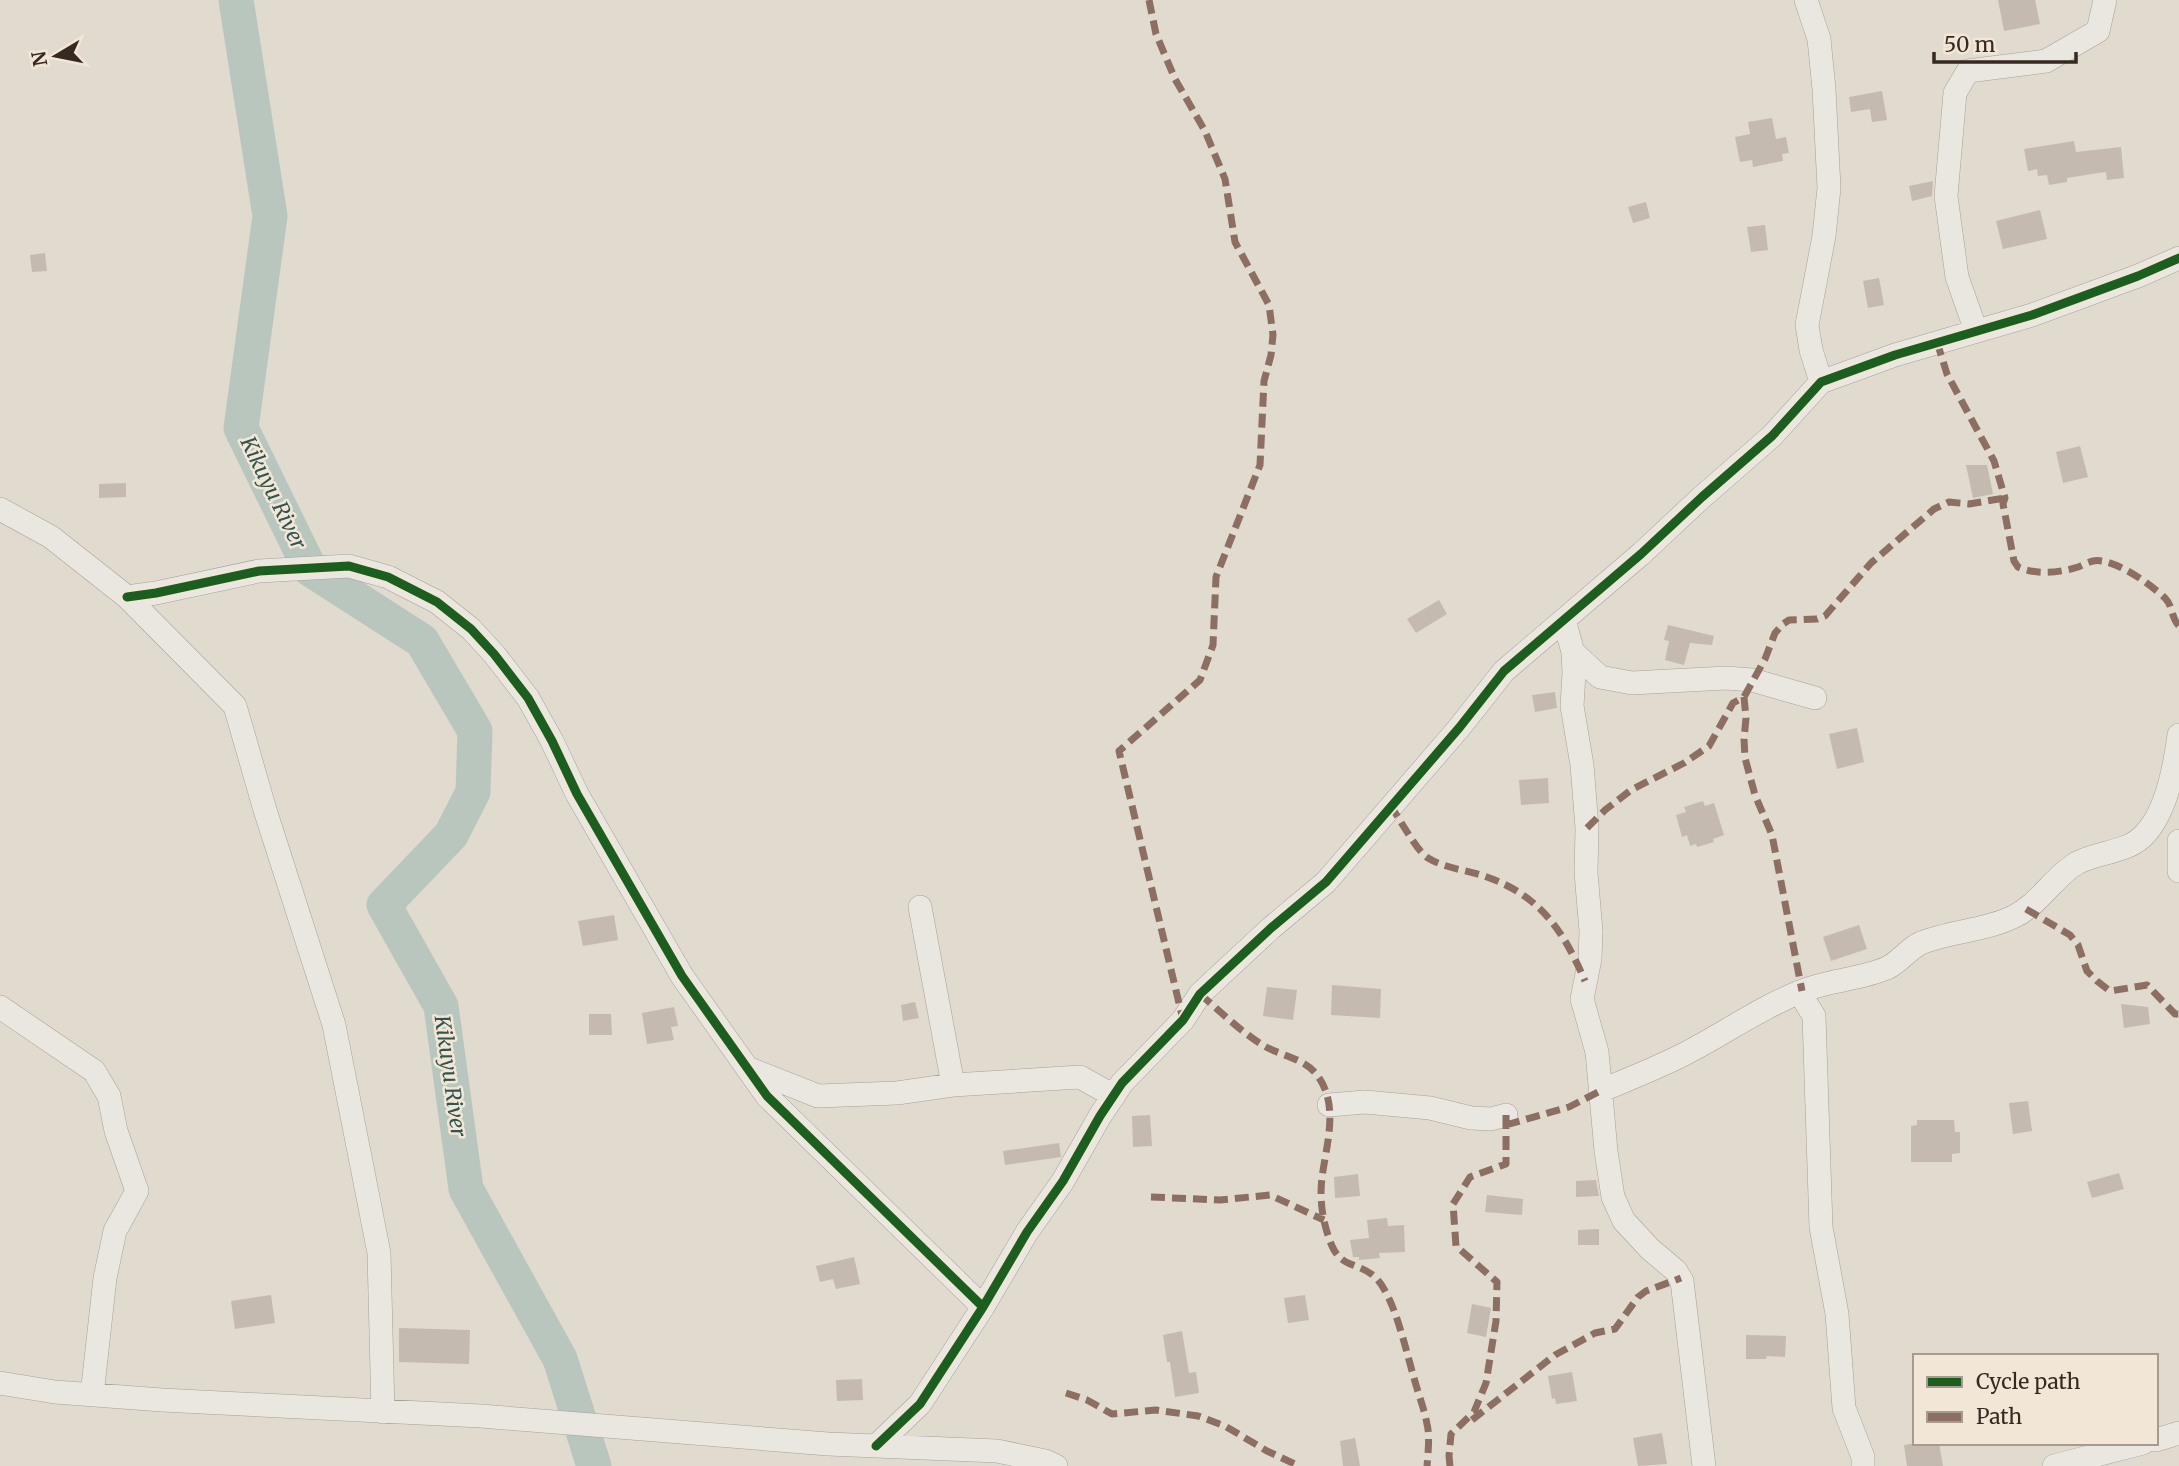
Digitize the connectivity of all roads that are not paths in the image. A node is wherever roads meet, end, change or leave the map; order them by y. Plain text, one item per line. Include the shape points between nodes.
1 (1806, 0) edge
2 (2105, 0) edge
3 (2179, 258) edge
4 (1976, 331) junction
5 (1821, 382) junction
6 (0, 509) edge
7 (127, 597) junction
8 (1564, 620) junction
9 (1573, 652) junction
10 (1815, 698) dead end
11 (2179, 735) edge
12 (2169, 782) junction
13 (2179, 807) edge
14 (2179, 841) edge
15 (2179, 871) edge
16 (920, 907) dead end
17 (1799, 992) junction
18 (0, 1007) edge
19 (747, 1068) junction
20 (953, 1085) junction
21 (1600, 1091) junction
22 (1114, 1096) junction
23 (1329, 1105) dead end
24 (1506, 1115) dead end
25 (983, 1307) junction
26 (0, 1382) edge
27 (92, 1395) junction
28 (383, 1412) junction
29 (2179, 1433) edge
30 (2158, 1439) edge
31 (2135, 1445) edge
32 (876, 1446) junction
33 (1056, 1466) edge
34 (1704, 1466) edge
35 (1863, 1466) edge
36 (2054, 1466) edge

1 - 5 street via 1819,40 1829,188 1807,325
2 - 4 street via 2098,32 2046,61 1968,71 1955,93 1946,197 1957,277
3 - 4 street via 2032,315
4 - 5 street
5 - 8 street via 1772,436
6 - 7 street via 51,537
7 - 19 street via 259,571 349,566 388,577 437,602 471,629 528,698 618,868 682,976
7 - 28 street via 235,706 334,1025 379,1253
8 - 9 street
8 - 22 street via 1504,670 1326,882 1200,994 1183,1020
9 - 10 street via 1600,677 1632,683 1752,680
9 - 21 street via 1572,706 1582,765 1591,931 1582,999 1597,1052
11 - 12 street
12 - 13 street
12 - 17 street via 2163,805 2141,838 2081,860 2014,916 1921,943 1874,973
14 - 15 street
16 - 20 street
17 - 21 street via 1692,1050
17 - 35 street via 1814,1016 1821,1227 1836,1314 1844,1408
18 - 27 street via 94,1071 109,1097 137,1191 115,1231
19 - 20 street via 818,1096
19 - 25 street via 767,1096
20 - 22 street via 1080,1077
21 - 34 street via 1613,1197 1624,1221 1682,1281
22 - 25 street
23 - 24 street via 1365,1102 1430,1108 1471,1118
25 - 32 street via 920,1404
26 - 27 street
27 - 28 street
28 - 32 street
29 - 30 street
31 - 36 street
32 - 33 street via 997,1451

